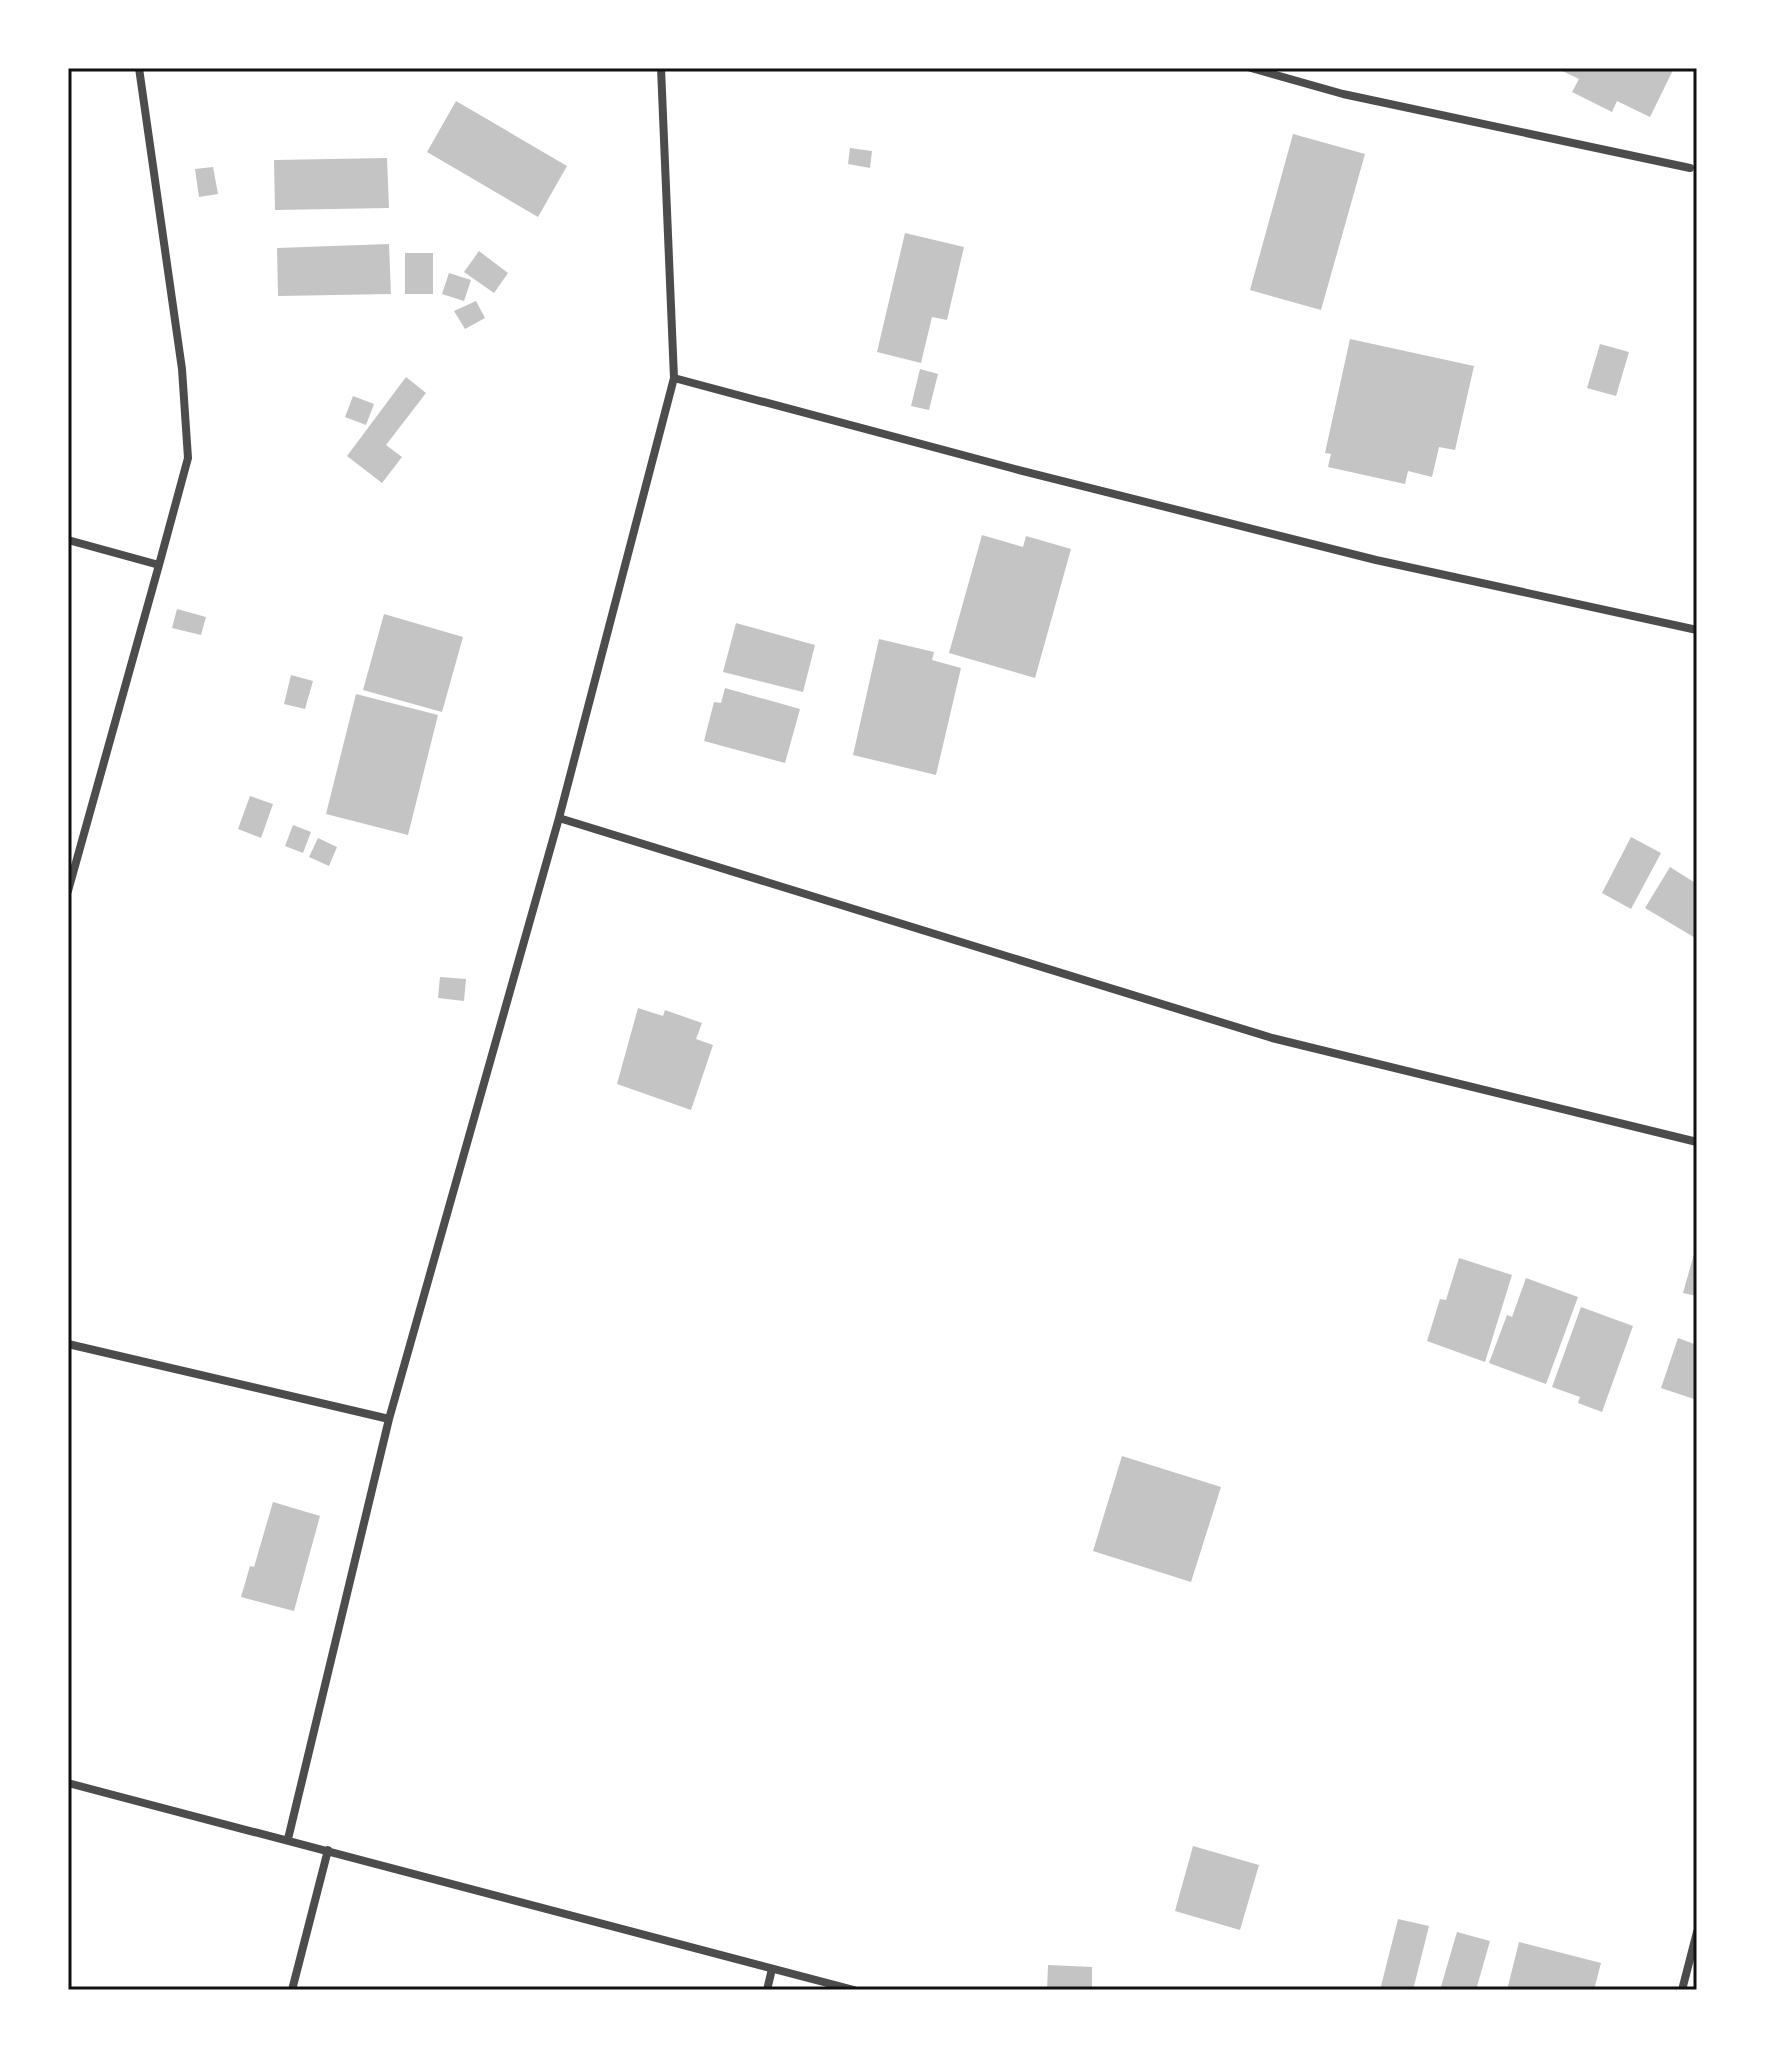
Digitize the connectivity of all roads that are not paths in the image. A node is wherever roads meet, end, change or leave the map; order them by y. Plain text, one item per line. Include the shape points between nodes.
1 (139, 68) edge
2 (661, 68) edge
3 (1251, 68) edge
4 (1690, 168) dead end
5 (674, 378) junction
6 (68, 540) edge
7 (159, 565) junction
8 (1697, 630) edge
9 (559, 818) junction
10 (68, 891) edge
11 (1697, 1142) edge
12 (68, 1344) edge
13 (389, 1419) junction
14 (68, 1783) edge
15 (288, 1839) junction
16 (328, 1850) junction
17 (1697, 1932) edge
18 (772, 1969) junction
19 (292, 1990) edge
20 (767, 1990) edge
21 (854, 1990) edge
22 (1682, 1990) edge

1 - 7 street via 182,369 188,458
2 - 5 street
3 - 4 street via 1343,94
5 - 8 street via 1376,560
5 - 9 street
6 - 7 street
7 - 10 street
9 - 11 street via 1272,1038
9 - 13 street
12 - 13 street
13 - 15 street
14 - 15 street
15 - 16 street
16 - 18 street
16 - 19 street
17 - 22 street
18 - 20 street
18 - 21 street

